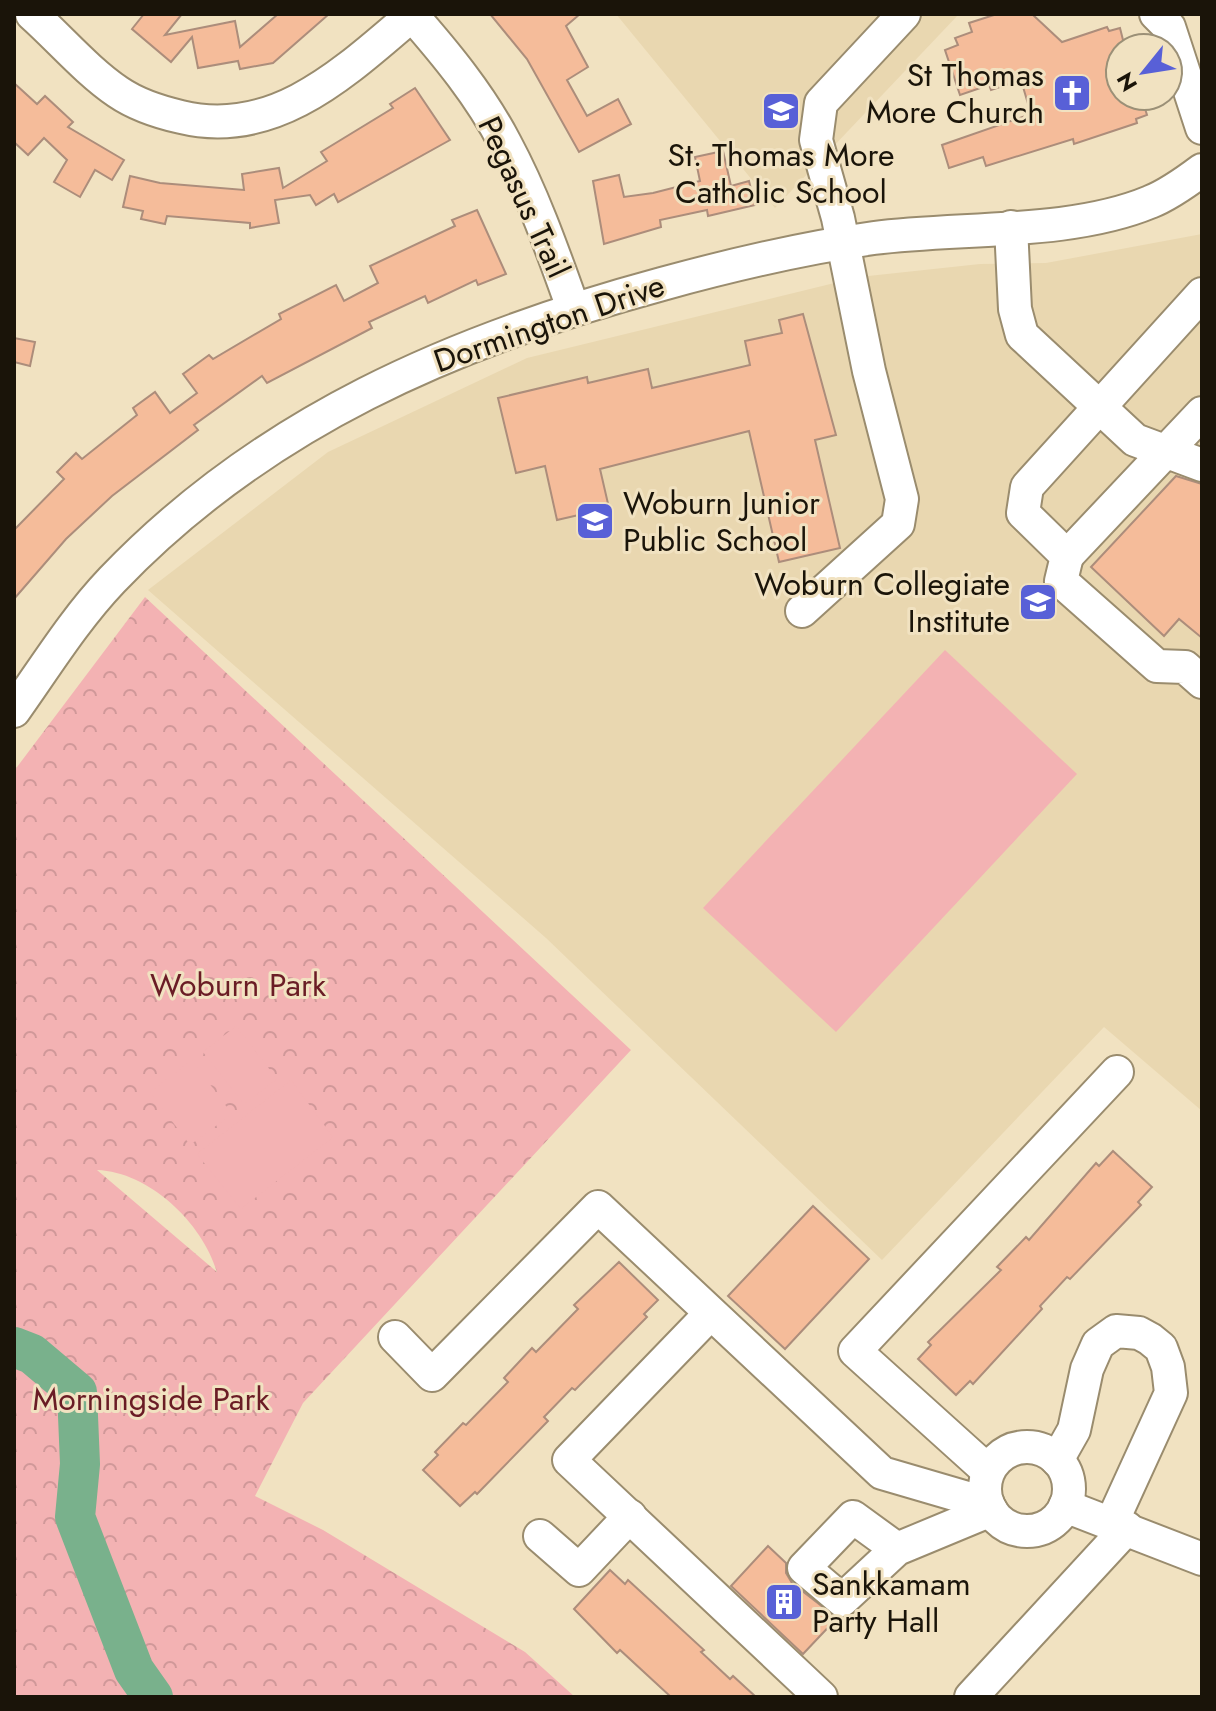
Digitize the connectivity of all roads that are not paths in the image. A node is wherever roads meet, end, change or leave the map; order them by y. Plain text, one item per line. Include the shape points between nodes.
1 (32, 14) edge
2 (904, 14) edge
3 (1156, 14) edge
4 (411, 15) edge
5 (1202, 128) edge
6 (1202, 170) edge
7 (1011, 227) junction
8 (844, 243) junction
9 (1202, 294) edge
10 (573, 308) junction
11 (1098, 409) junction
12 (1202, 413) edge
13 (1166, 450) junction
14 (1201, 462) edge
15 (1067, 556) junction
16 (802, 611) dead end
17 (1202, 682) edge
18 (14, 711) edge
19 (1117, 1072) dead end
20 (710, 1314) junction
21 (395, 1337) dead end
22 (1057, 1460) junction
23 (988, 1471) junction
24 (1065, 1506) junction
25 (989, 1507) junction
26 (630, 1516) junction
27 (1119, 1525) junction
28 (540, 1536) dead end
29 (897, 1549) dead end
30 (1202, 1559) edge
31 (821, 1697) edge
32 (971, 1697) edge

1 - 4 street via 119,92 155,111 202,122 249,120 292,105 326,86
2 - 8 street via 821,103 816,140
3 - 5 street via 1169,27
4 - 10 street, Pegasus Trail via 453,62 505,141
6 - 7 street, Dormington Drive via 1134,208
7 - 8 street, Dormington Drive
7 - 11 street via 1015,309 1022,335
8 - 10 street, Dormington Drive
8 - 16 street via 902,499 898,524
9 - 11 street
10 - 18 street, Dormington Drive via 463,348 356,396 226,479 113,579 74,623
11 - 13 street via 1135,440
11 - 15 street via 1027,487 1023,513
12 - 13 street
13 - 14 street
13 - 15 street
15 - 17 street via 1061,581 1157,666 1185,667
19 - 23 street via 855,1351
20 - 21 street via 598,1207 432,1375
20 - 25 street via 882,1473
20 - 26 street via 569,1460
22 - 23 street via 1044,1450 1020,1448 998,1458
22 - 24 street via 1069,1490
22 - 27 street via 1074,1430 1098,1344 1116,1331 1139,1333 1161,1348 1171,1393
23 - 25 street
24 - 25 street via 1056,1520 1026,1531 1010,1527
24 - 27 street
25 - 29 street
26 - 28 street via 579,1570
26 - 31 street
27 - 30 street
27 - 32 street

